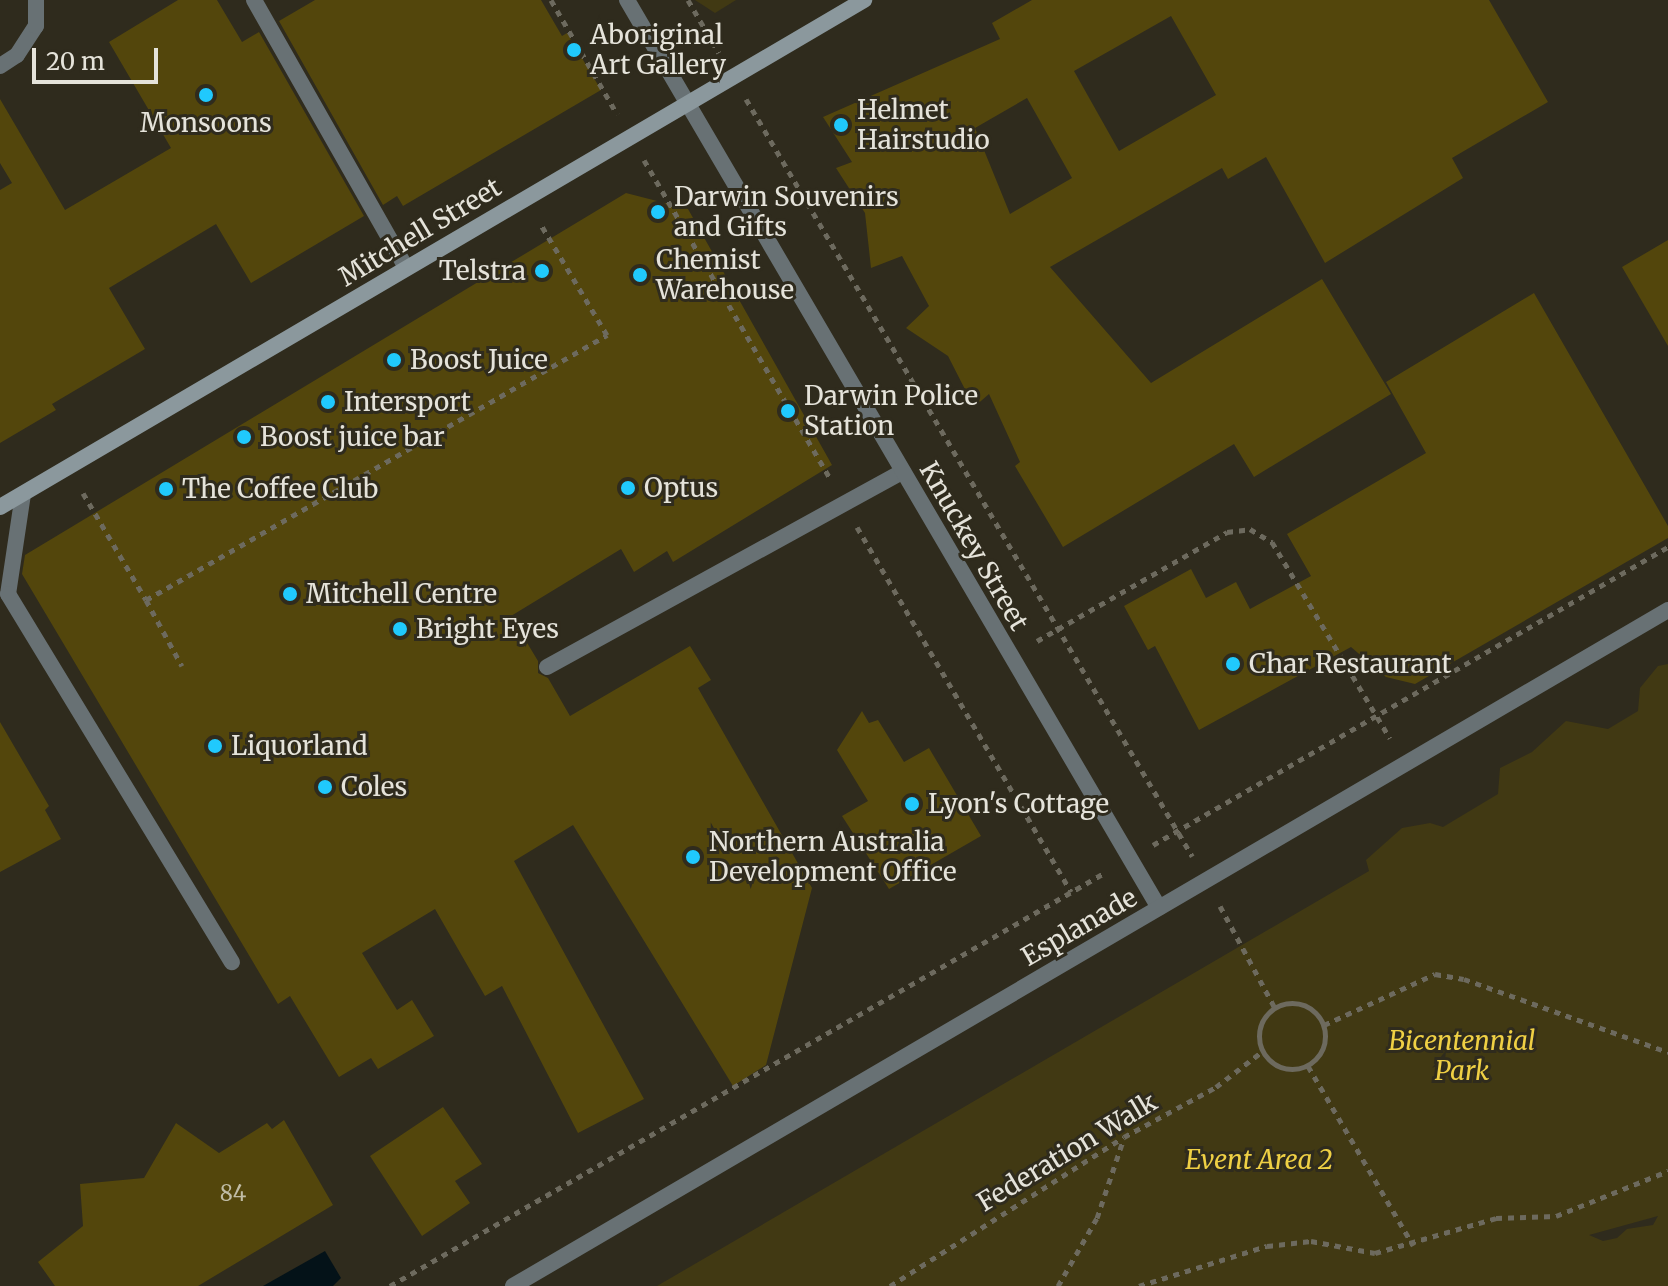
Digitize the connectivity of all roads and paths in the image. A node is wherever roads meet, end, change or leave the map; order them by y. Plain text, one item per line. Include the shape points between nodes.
1 (36, 0) edge
2 (254, 0) edge
3 (551, 0) edge
4 (627, 0) edge
5 (688, 0) edge
6 (864, 0) edge
7 (0, 66) edge
8 (733, 76) junction
9 (687, 102) junction
10 (630, 136) junction
11 (525, 198) junction
12 (406, 268) junction
13 (68, 468) junction
14 (903, 471) junction
15 (23, 494) junction
16 (844, 503) junction
17 (0, 507) edge
18 (1668, 547) edge
19 (146, 600) junction
20 (1668, 610) edge
21 (1058, 629) junction
22 (1011, 656) junction
23 (182, 666) dead end
24 (547, 667) dead end
25 (1376, 715) junction
26 (1405, 763) junction
27 (1177, 831) junction
28 (1130, 858) junction
29 (1206, 880) junction
30 (1071, 892) junction
31 (1159, 908) junction
32 (232, 962) dead end
33 (1275, 1008) junction
34 (1324, 1025) junction
35 (1263, 1051) junction
36 (1668, 1052) edge
37 (1308, 1066) junction
38 (1124, 1137) junction
39 (1668, 1171) edge
40 (1413, 1245) junction
41 (390, 1286) edge
42 (513, 1286) edge
43 (890, 1286) edge
44 (1058, 1286) edge
45 (1139, 1286) edge

1 - 7 street via 36,26 17,55
2 - 12 street
3 - 10 path
4 - 9 street, Knuckey Street
5 - 8 path
6 - 8 street, Mitchell Street
8 - 9 street, Mitchell Street
8 - 21 path
9 - 10 street, Mitchell Street
9 - 14 street, Knuckey Street
10 - 11 street, Mitchell Street
10 - 16 path
11 - 12 street, Mitchell Street
11 - 19 path via 607,335
12 - 13 street, Mitchell Street
13 - 15 street, Mitchell Street
13 - 19 path
14 - 16 street
14 - 22 street, Knuckey Street
15 - 17 street, Mitchell Street
15 - 32 street via 8,594
16 - 24 street
16 - 30 path
18 - 25 path
19 - 23 path
20 - 26 street, Esplanade
21 - 22 path
21 - 25 path via 1227,532 1250,529 1272,542
21 - 27 path
22 - 28 street, Knuckey Street
25 - 26 path
25 - 27 path
26 - 29 street, Esplanade
27 - 28 path
27 - 29 path
28 - 30 path
28 - 31 street, Knuckey Street
29 - 31 street, Esplanade
29 - 33 path
30 - 41 path
31 - 42 street, Esplanade
33 - 34 path via 1303,1005
33 - 35 path via 1259,1032
34 - 36 path via 1435,974 1464,979
34 - 37 path via 1321,1053
35 - 37 path via 1287,1070
35 - 38 path, Federation Walk via 1216,1087
37 - 40 path
38 - 43 path, Federation Walk
38 - 44 path via 1097,1218
39 - 40 path via 1556,1216 1496,1218
40 - 45 path via 1375,1253 1311,1241 1267,1246

